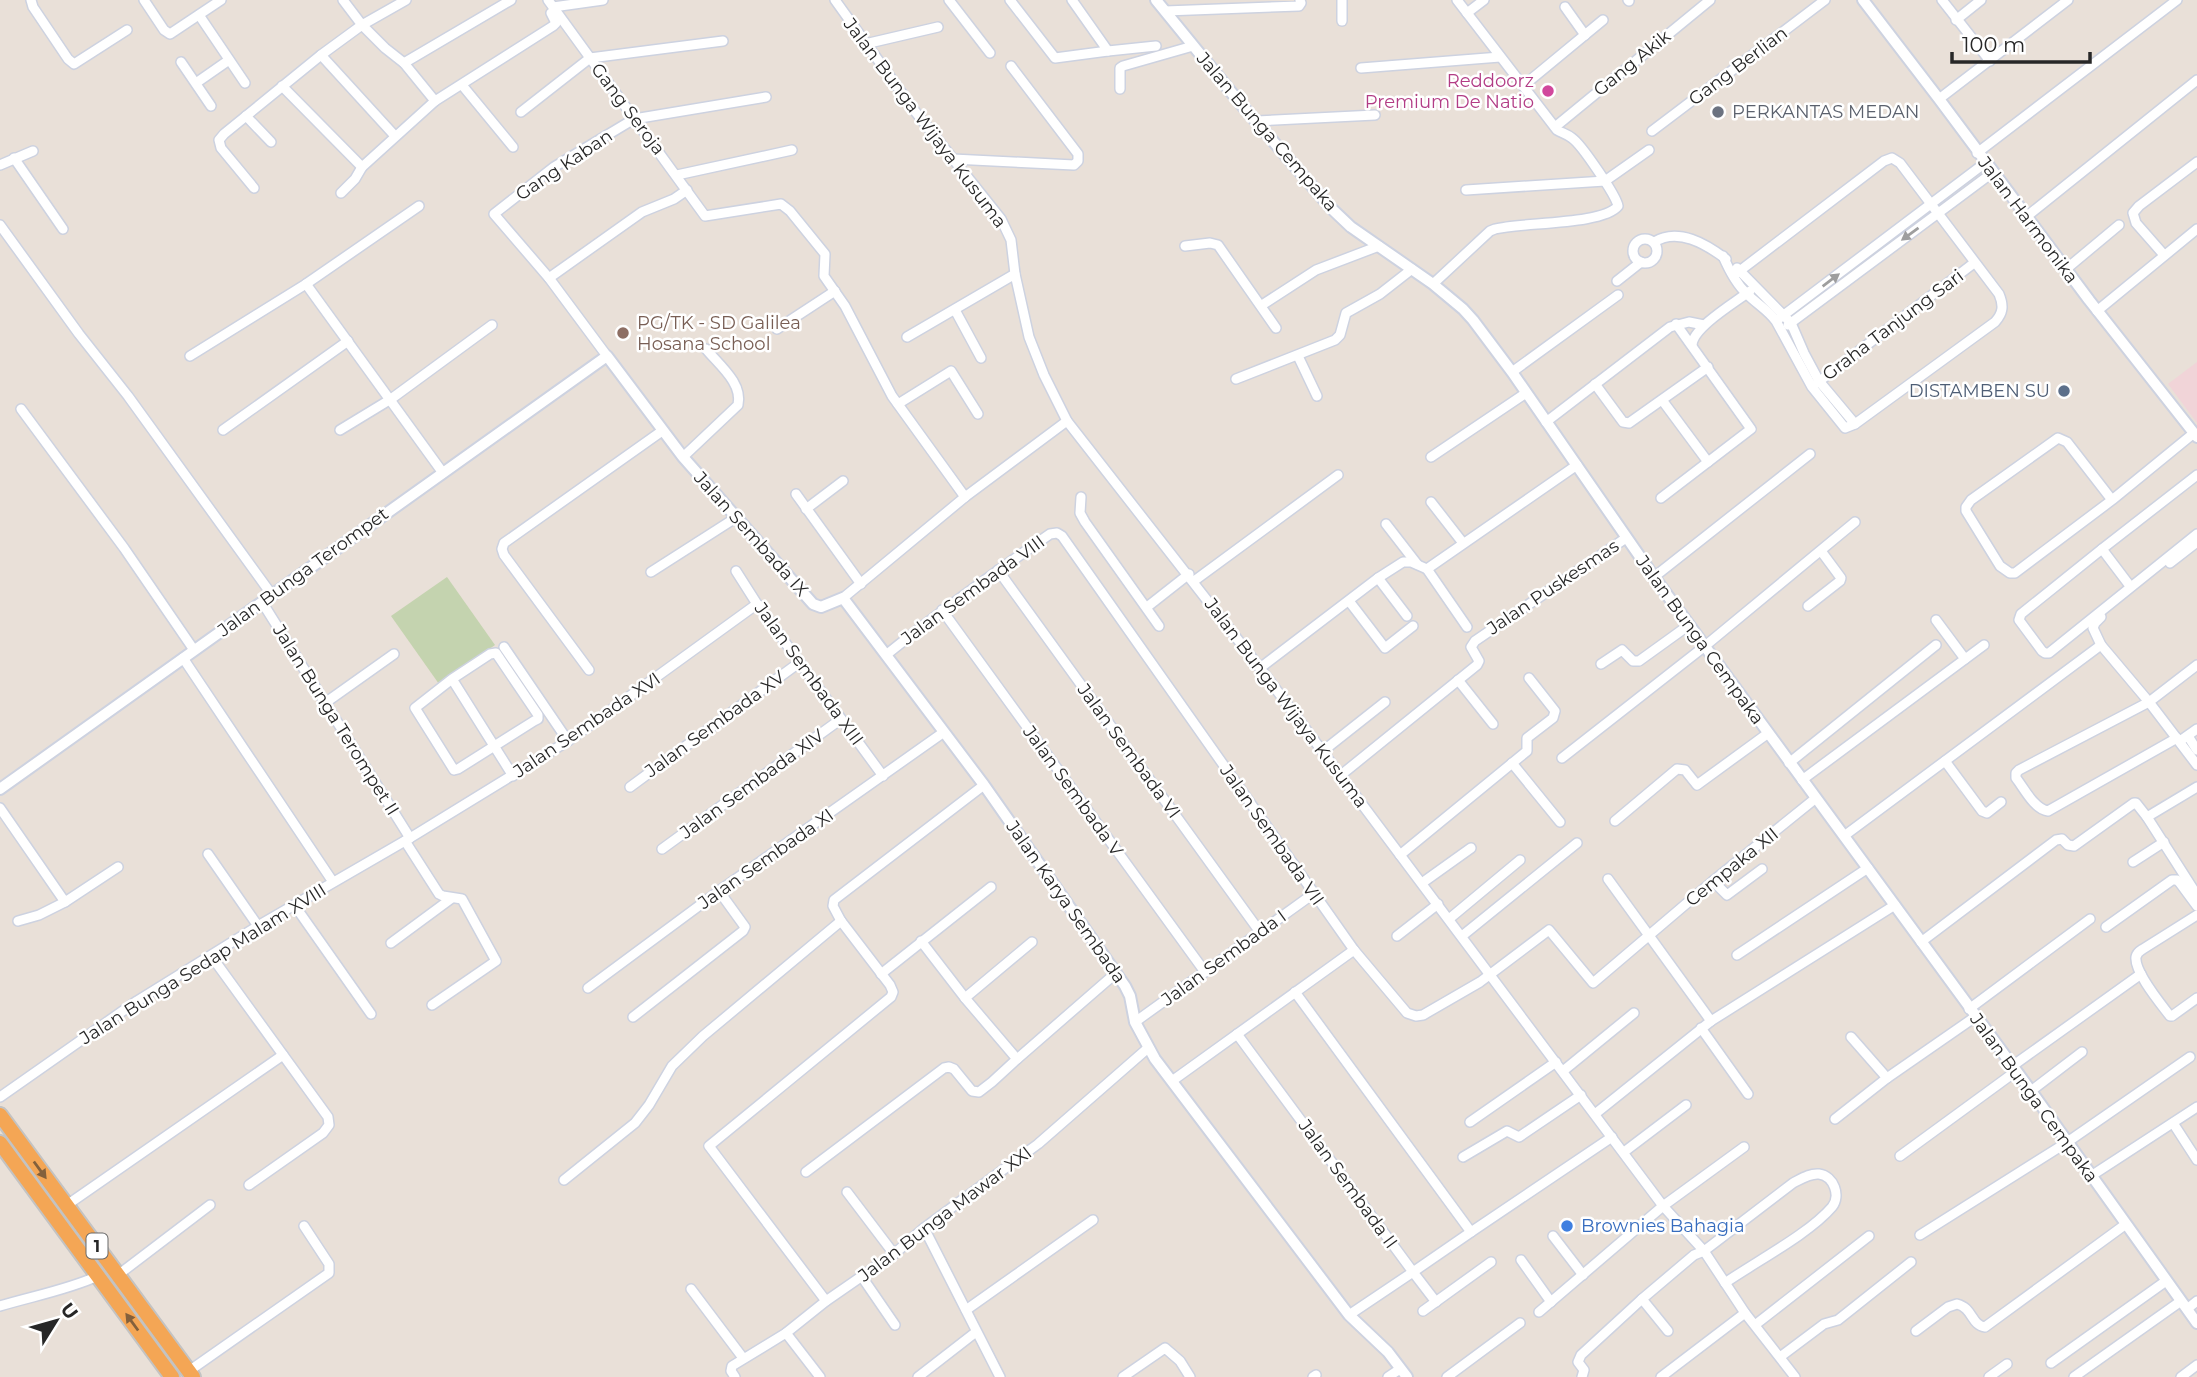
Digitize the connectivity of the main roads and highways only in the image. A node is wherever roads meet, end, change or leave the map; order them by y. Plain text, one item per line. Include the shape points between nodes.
1 (0, 1115) edge
2 (0, 1143) edge
3 (191, 1374) edge
4 (172, 1377) edge

1 -> 3 highway, 1
4 -> 2 highway, 1

